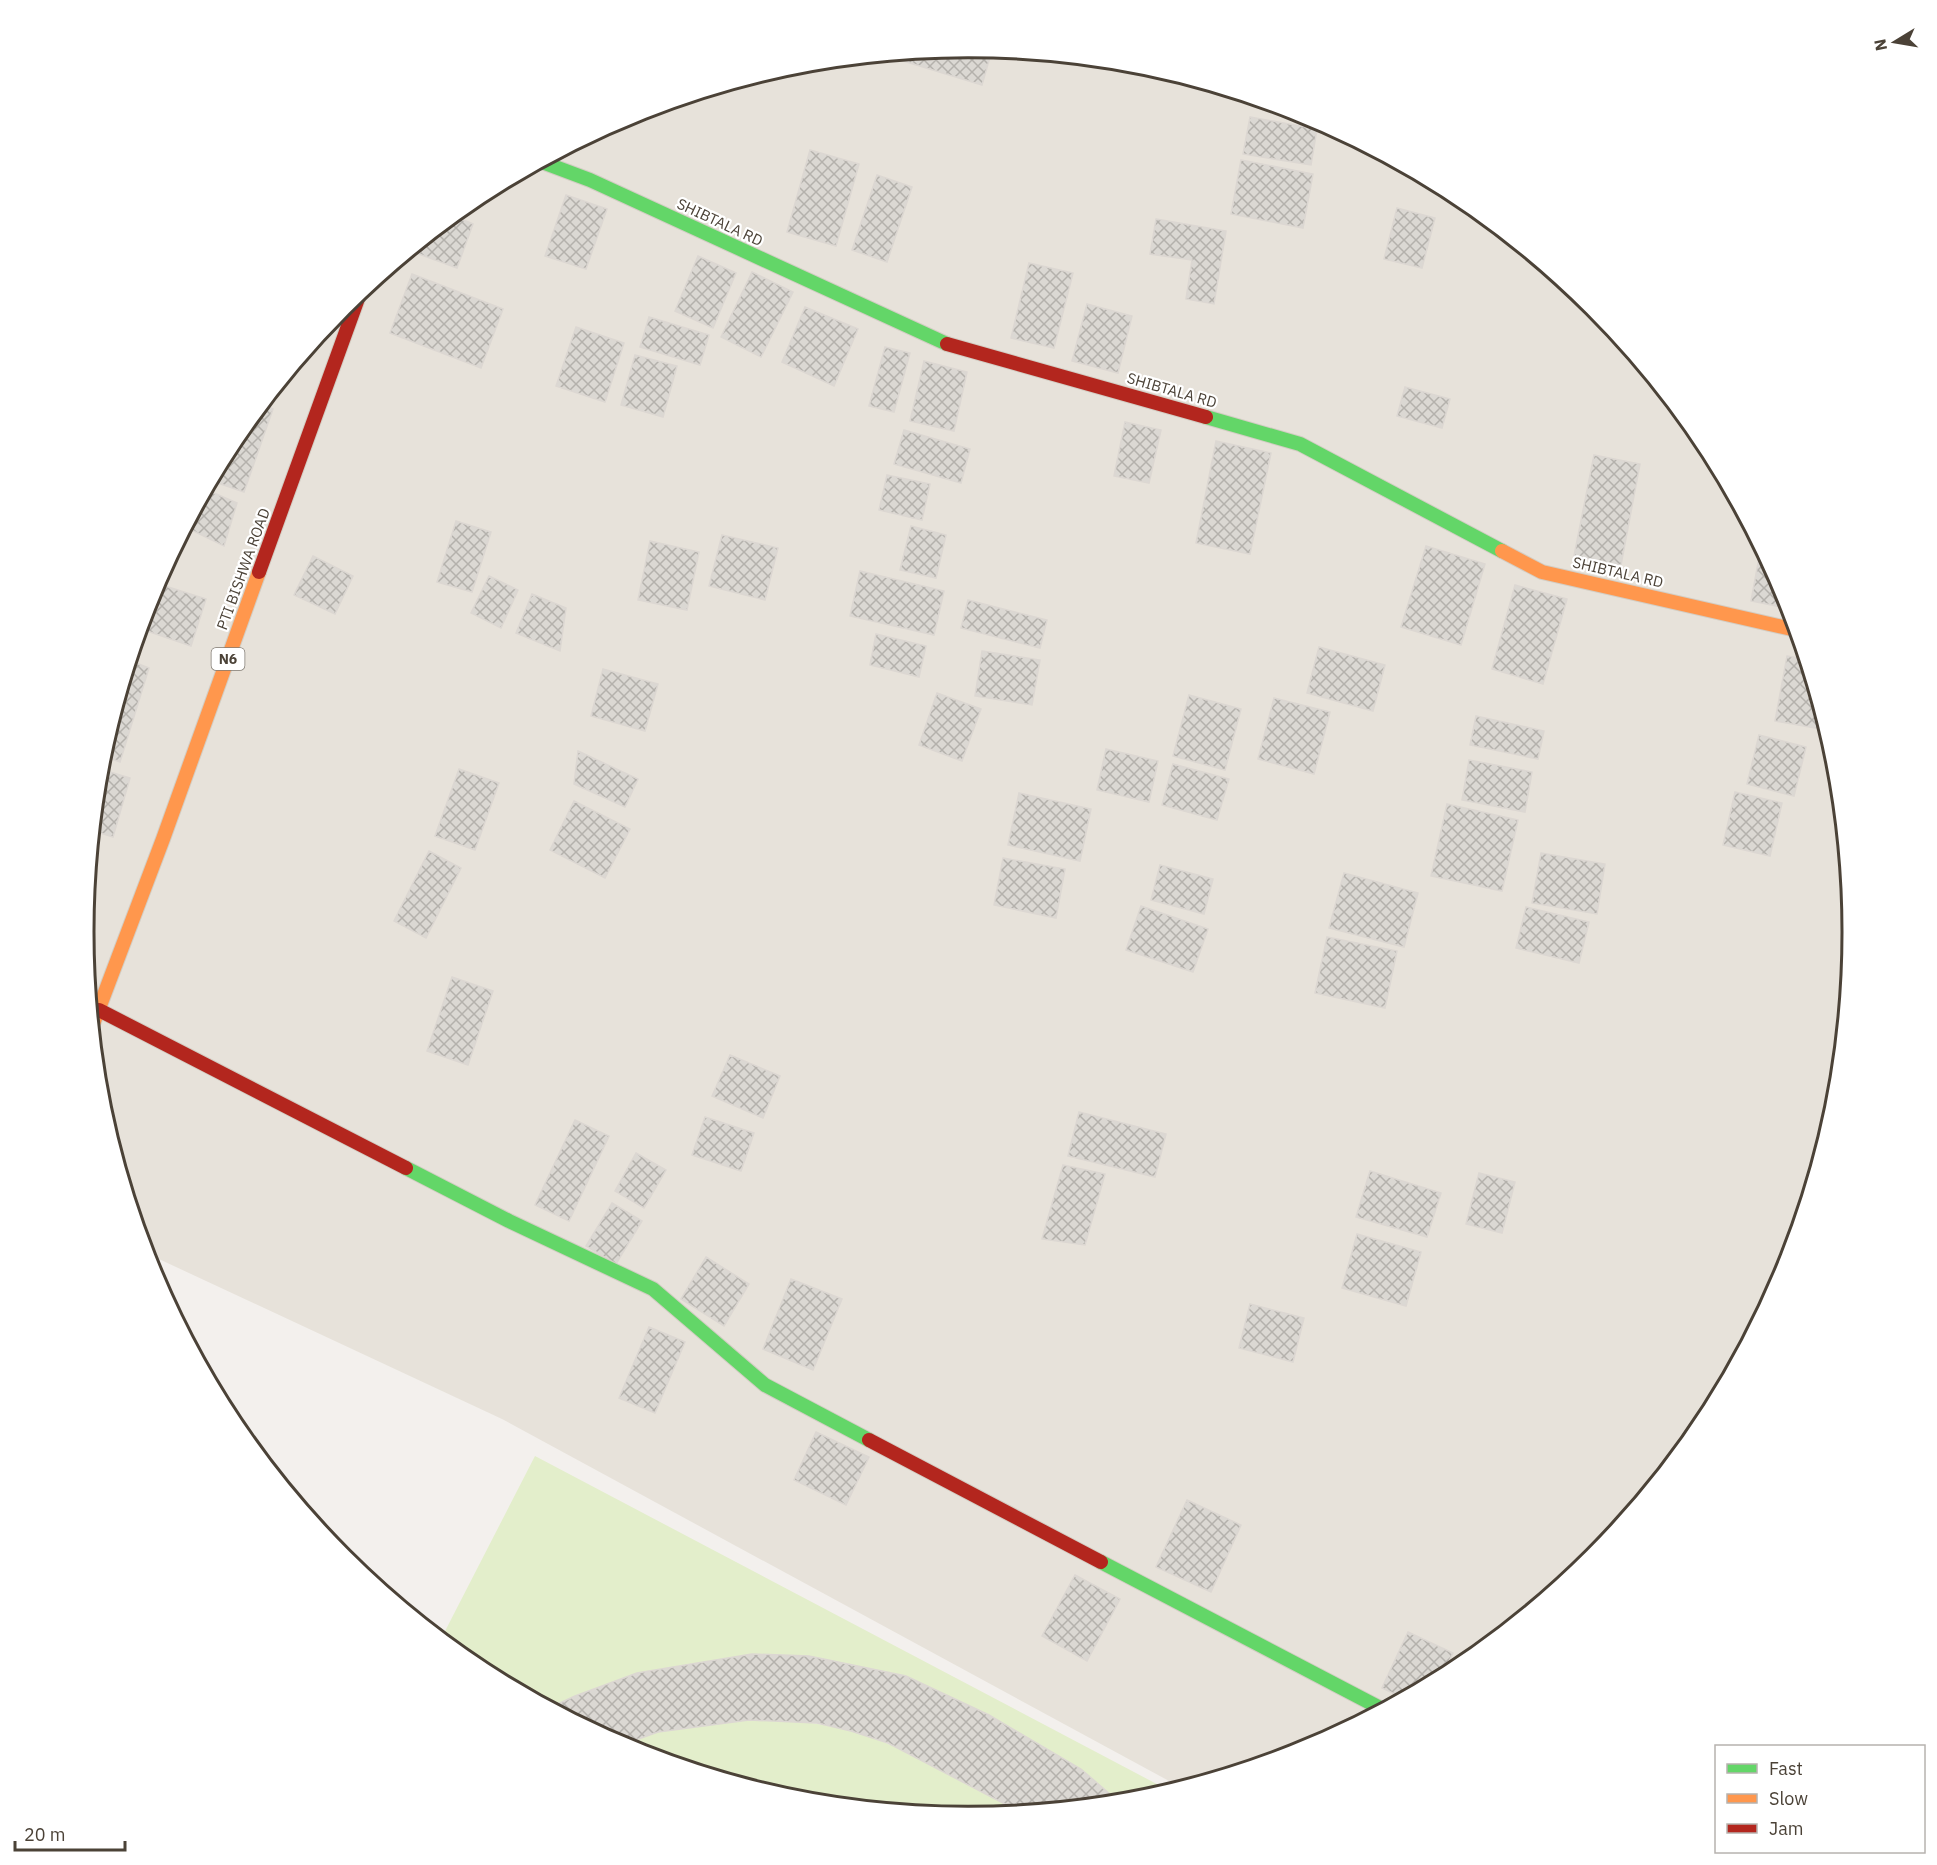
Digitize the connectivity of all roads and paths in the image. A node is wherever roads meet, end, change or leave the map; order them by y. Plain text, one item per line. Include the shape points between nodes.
1 (551, 166) edge
2 (354, 311) edge
3 (1787, 628) edge
4 (99, 1010) joint
5 (1375, 1705) edge

1 - 3 main road, SHIBTALA RD via 944,343 1300,444 1542,572
2 - 4 main road, PTI BISHWA ROAD / N6
4 - 5 main road via 510,1221 653,1289 765,1385

